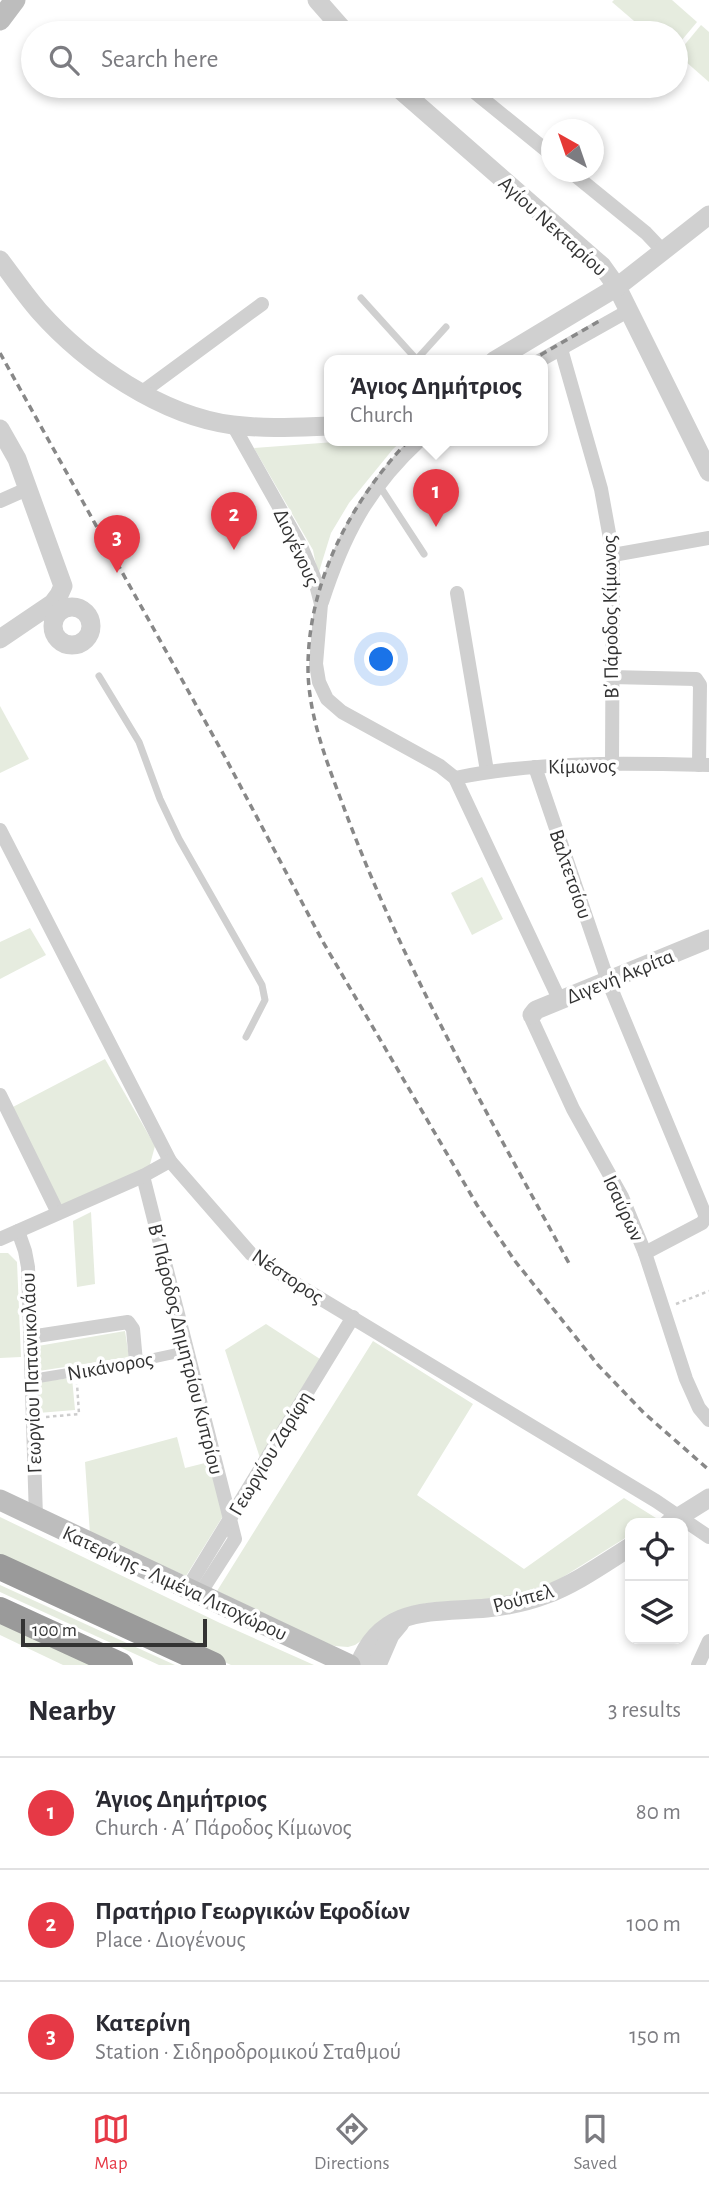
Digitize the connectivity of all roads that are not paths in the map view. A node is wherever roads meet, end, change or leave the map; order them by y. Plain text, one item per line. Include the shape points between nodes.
1 (15, 0) edge
2 (317, 0) edge
3 (0, 20) edge
4 (335, 21) edge
5 (410, 98) edge
6 (482, 98) edge
7 (541, 147) edge
8 (583, 182) edge
9 (709, 215) edge
10 (664, 252) junction
11 (0, 260) edge
12 (617, 287) junction
13 (361, 298) dead end
14 (262, 304) dead end
15 (628, 311) junction
16 (446, 327) dead end
17 (561, 349) junction
18 (412, 355) edge
19 (421, 355) edge
20 (504, 355) edge
21 (548, 356) edge
22 (141, 393) junction
23 (233, 425) junction
24 (324, 426) edge
25 (0, 429) edge
26 (414, 446) edge
27 (0, 454) edge
28 (709, 472) edge
29 (379, 485) junction
30 (27, 489) junction
31 (0, 501) edge
32 (709, 538) edge
33 (424, 554) dead end
34 (613, 555) junction
35 (457, 593) dead end
36 (321, 604) junction
37 (0, 639) edge
38 (99, 676) dead end
39 (611, 677) junction
40 (612, 765) junction
41 (704, 765) edge
42 (535, 767) junction
43 (487, 771) junction
44 (455, 778) junction
45 (0, 830) edge
46 (709, 939) edge
47 (608, 981) junction
48 (560, 1001) junction
49 (532, 1015) joint
50 (246, 1037) dead end
51 (0, 1095) edge
52 (170, 1161) junction
53 (143, 1176) junction
54 (58, 1213) junction
55 (18, 1231) junction
56 (0, 1239) edge
57 (645, 1253) junction
58 (353, 1317) junction
59 (30, 1337) junction
60 (187, 1351) junction
61 (136, 1363) junction
62 (32, 1379) junction
63 (709, 1420) edge
64 (709, 1498) edge
65 (0, 1500) edge
66 (36, 1517) junction
67 (676, 1518) edge
68 (229, 1521) junction
69 (709, 1537) edge
70 (235, 1539) joint
71 (625, 1551) edge
72 (0, 1567) edge
73 (193, 1592) junction
74 (0, 1610) edge
75 (405, 1617) junction
76 (709, 1641) edge
77 (120, 1665) edge
78 (213, 1665) edge
79 (350, 1665) edge
80 (359, 1665) edge
81 (377, 1665) edge
82 (698, 1665) edge

1 - 3 main road
2 - 4 street
5 - 12 street, Αγίου Νεκταρίου via 588,252
6 - 7 street
8 - 10 street
9 - 10 street
10 - 12 street
11 - 22 street via 65,336
12 - 15 street, Αγίου Νεκταρίου
12 - 20 street
13 - 18 lane
14 - 22 street
15 - 17 street
15 - 28 street, Αγίου Νεκταρίου
16 - 19 lane
17 - 21 street
17 - 34 street, Β΄ Πάροδος Κίμωνος via 601,489
22 - 23 street
23 - 24 street
23 - 36 street, Διογένους via 301,546
25 - 30 street
26 - 29 street
27 - 30 street
29 - 33 lane
29 - 36 street via 337,555
30 - 31 street
30 - 37 street via 63,586 57,615 33,618
32 - 34 street
34 - 39 street, Β΄ Πάροδος Κίμωνος
35 - 43 street
36 - 44 street, Διογένους via 316,664 327,699
38 - 50 lane via 139,742 179,839 262,985 265,1000
39 - 40 street, Β΄ Πάροδος Κίμωνος
39 - 41 street via 696,679
40 - 41 street, Κίμωνος
40 - 42 street, Κίμωνος
42 - 43 street, Κίμωνος
42 - 47 street, Βαλτετσίου
43 - 44 street, Κίμωνος
44 - 48 street
45 - 52 street, Νέστορος
46 - 47 street, Διγενή Ακρίτα
47 - 48 street, Διγενή Ακρίτα
47 - 57 street, Βαλτετσίου via 706,1217
48 - 49 street, Διγενή Ακρίτα
49 - 57 street, Ισαύρων
51 - 54 street
52 - 53 street
52 - 58 street, Νέστορος via 251,1254
53 - 54 street
53 - 60 street, Β΄ Πάροδος Δημητρίου Κυπρίου
54 - 55 street
55 - 56 street
55 - 59 street, Γεωργίου Παπανικολάου via 27,1267
57 - 63 street, Ισαύρων via 686,1379
58 - 68 street, Γεωργίου Ζαρίφη
58 - 69 street, Νέστορος
59 - 61 street via 128,1322 133,1328
59 - 62 street, Γεωργίου Παπανικολάου
60 - 61 street, Νικάνορος
60 - 68 street, Β΄ Πάροδος Δημητρίου Κυπρίου
61 - 62 street, Νικάνορος
62 - 66 street, Γεωργίου Παπανικολάου
64 - 67 street
65 - 66 main road, Κατερίνης - Λιμένα Λιτοχώρου
66 - 73 main road, Κατερίνης - Λιμένα Λιτοχώρου
68 - 70 street, Β΄ Πάροδος Δημητρίου Κυπρίου
68 - 73 street, Γεωργίου Ζαρίφη
70 - 73 street, Γεωργίου Ζαρίφη
71 - 75 street, Ρούπελ via 546,1595 487,1608 432,1610
72 - 78 highway
73 - 79 main road, Κατερίνης - Λιμένα Λιτοχώρου
74 - 77 highway
75 - 80 street via 371,1640
75 - 81 street via 390,1635
76 - 82 street

